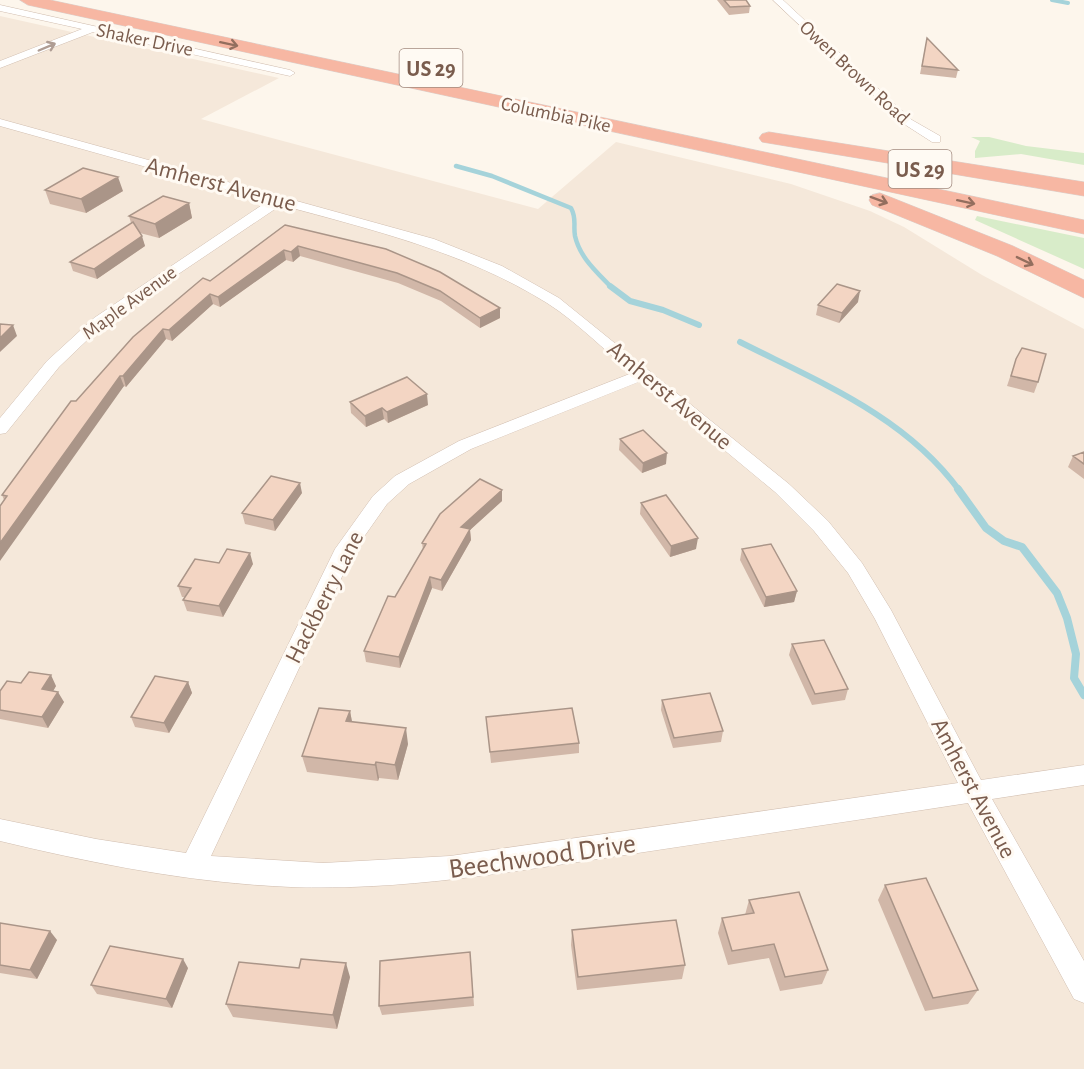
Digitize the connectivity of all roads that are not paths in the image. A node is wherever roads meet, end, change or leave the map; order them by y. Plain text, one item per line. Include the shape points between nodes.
1 (28, 0) edge
2 (108, 0) edge
3 (778, 0) edge
4 (0, 8) edge
5 (74, 24) junction
6 (94, 28) junction
7 (291, 38) dead end
8 (0, 54) edge
9 (0, 65) edge
10 (290, 73) dead end
11 (498, 102) junction
12 (0, 122) edge
13 (936, 139) dead end
14 (1084, 189) edge
15 (279, 200) junction
16 (1084, 204) edge
17 (1084, 227) edge
18 (1080, 288) edge
19 (644, 374) junction
20 (0, 429) edge
21 (1084, 775) edge
22 (975, 792) junction
23 (0, 830) edge
24 (193, 866) junction
25 (1084, 989) edge

1 -> 11 highway, Columbia Pike / US 29
2 - 7 highway
3 - 13 street, Owen Brown Road via 908,122
4 - 5 street, Shaker Drive
5 - 6 street, Shaker Drive
5 - 8 street
9 -> 6 street
6 - 10 street, Shaker Drive
11 -> 17 highway, Columbia Pike / US 29
11 -> 18 highway via 767,167 875,199 986,243
12 - 15 street, Amherst Avenue
14 - 16 highway, US 29 via 755,135
15 - 19 street, Amherst Avenue via 390,230 497,269 554,301
15 - 20 street, Maple Avenue via 99,321 53,364
19 - 22 street, Amherst Avenue via 782,488 821,526 855,568
19 - 24 street, Hackberry Lane via 465,445 418,470 380,500 345,549
21 - 22 street, Beechwood Drive
22 - 24 street, Beechwood Drive via 420,872 261,873
22 - 25 street, Amherst Avenue
23 - 24 street, Beechwood Drive

